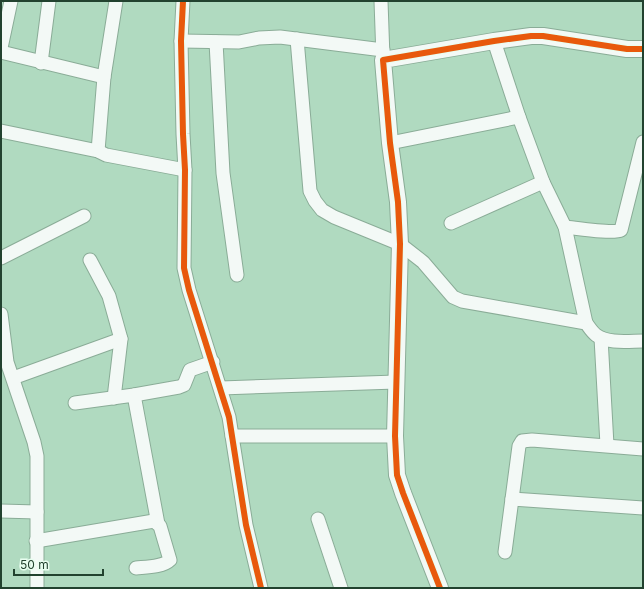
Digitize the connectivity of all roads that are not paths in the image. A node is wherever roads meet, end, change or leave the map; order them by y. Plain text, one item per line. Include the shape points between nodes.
1 (11, 1) edge
2 (49, 1) edge
3 (116, 1) edge
4 (183, 1) edge
5 (381, 1) edge
6 (297, 39) junction
7 (181, 41) junction
8 (494, 41) junction
9 (216, 42) junction
10 (1, 48) edge
11 (643, 50) edge
12 (1, 52) edge
13 (383, 55) junction
14 (41, 63) junction
15 (104, 77) junction
16 (519, 118) junction
17 (1, 131) edge
18 (643, 142) edge
19 (390, 143) junction
20 (98, 151) junction
21 (185, 170) junction
22 (543, 182) junction
23 (84, 216) dead end
24 (451, 223) dead end
25 (565, 227) junction
26 (400, 244) junction
27 (1, 258) edge
28 (90, 260) dead end
29 (236, 275) dead end
30 (1, 314) edge
31 (586, 323) junction
32 (601, 338) junction
33 (121, 339) junction
34 (643, 341) edge
35 (4, 362) edge
36 (213, 362) junction
37 (13, 378) junction
38 (396, 382) junction
39 (221, 388) junction
40 (134, 395) junction
41 (114, 398) junction
42 (75, 403) dead end
43 (232, 436) junction
44 (395, 436) junction
45 (607, 445) junction
46 (643, 448) edge
47 (512, 499) junction
48 (643, 508) edge
49 (1, 511) edge
50 (37, 512) junction
51 (318, 520) dead end
52 (158, 524) junction
53 (36, 541) junction
54 (505, 552) dead end
55 (136, 568) dead end
56 (37, 588) edge
57 (261, 588) edge
58 (341, 588) edge
59 (440, 588) edge

1 - 10 street
2 - 14 street
3 - 15 street
4 - 7 street
5 - 13 street
6 - 9 street via 270,36 239,42
6 - 13 street
6 - 26 street via 310,191 315,201 322,210 334,217
7 - 9 street
7 - 21 street
8 - 11 street via 543,36
8 - 13 street
8 - 16 street
9 - 29 street via 223,172
12 - 14 street
13 - 19 street
14 - 15 street
15 - 20 street
16 - 19 street
16 - 22 street
17 - 20 street
18 - 25 street via 621,230 618,232
19 - 26 street via 398,202
20 - 21 street via 106,155
21 - 36 street via 184,268
22 - 24 street
22 - 25 street
23 - 27 street
25 - 31 street
26 - 31 street via 423,262 453,297 462,301
26 - 38 street
28 - 33 street via 109,296
30 - 35 street
31 - 32 street
32 - 34 street
32 - 45 street
33 - 37 street
33 - 41 street
35 - 37 street
36 - 39 street
36 - 40 street via 190,370 184,385
37 - 50 street via 37,456
38 - 39 street
38 - 44 street
39 - 43 street
40 - 41 street
40 - 52 street
41 - 42 street
43 - 44 street
43 - 57 street via 246,525
44 - 59 street via 399,481
45 - 46 street
45 - 47 street via 522,441 519,446
47 - 48 street
47 - 54 street
49 - 50 street
50 - 53 street
51 - 58 street
52 - 53 street via 150,521
52 - 55 street via 170,560 167,563
53 - 56 street

